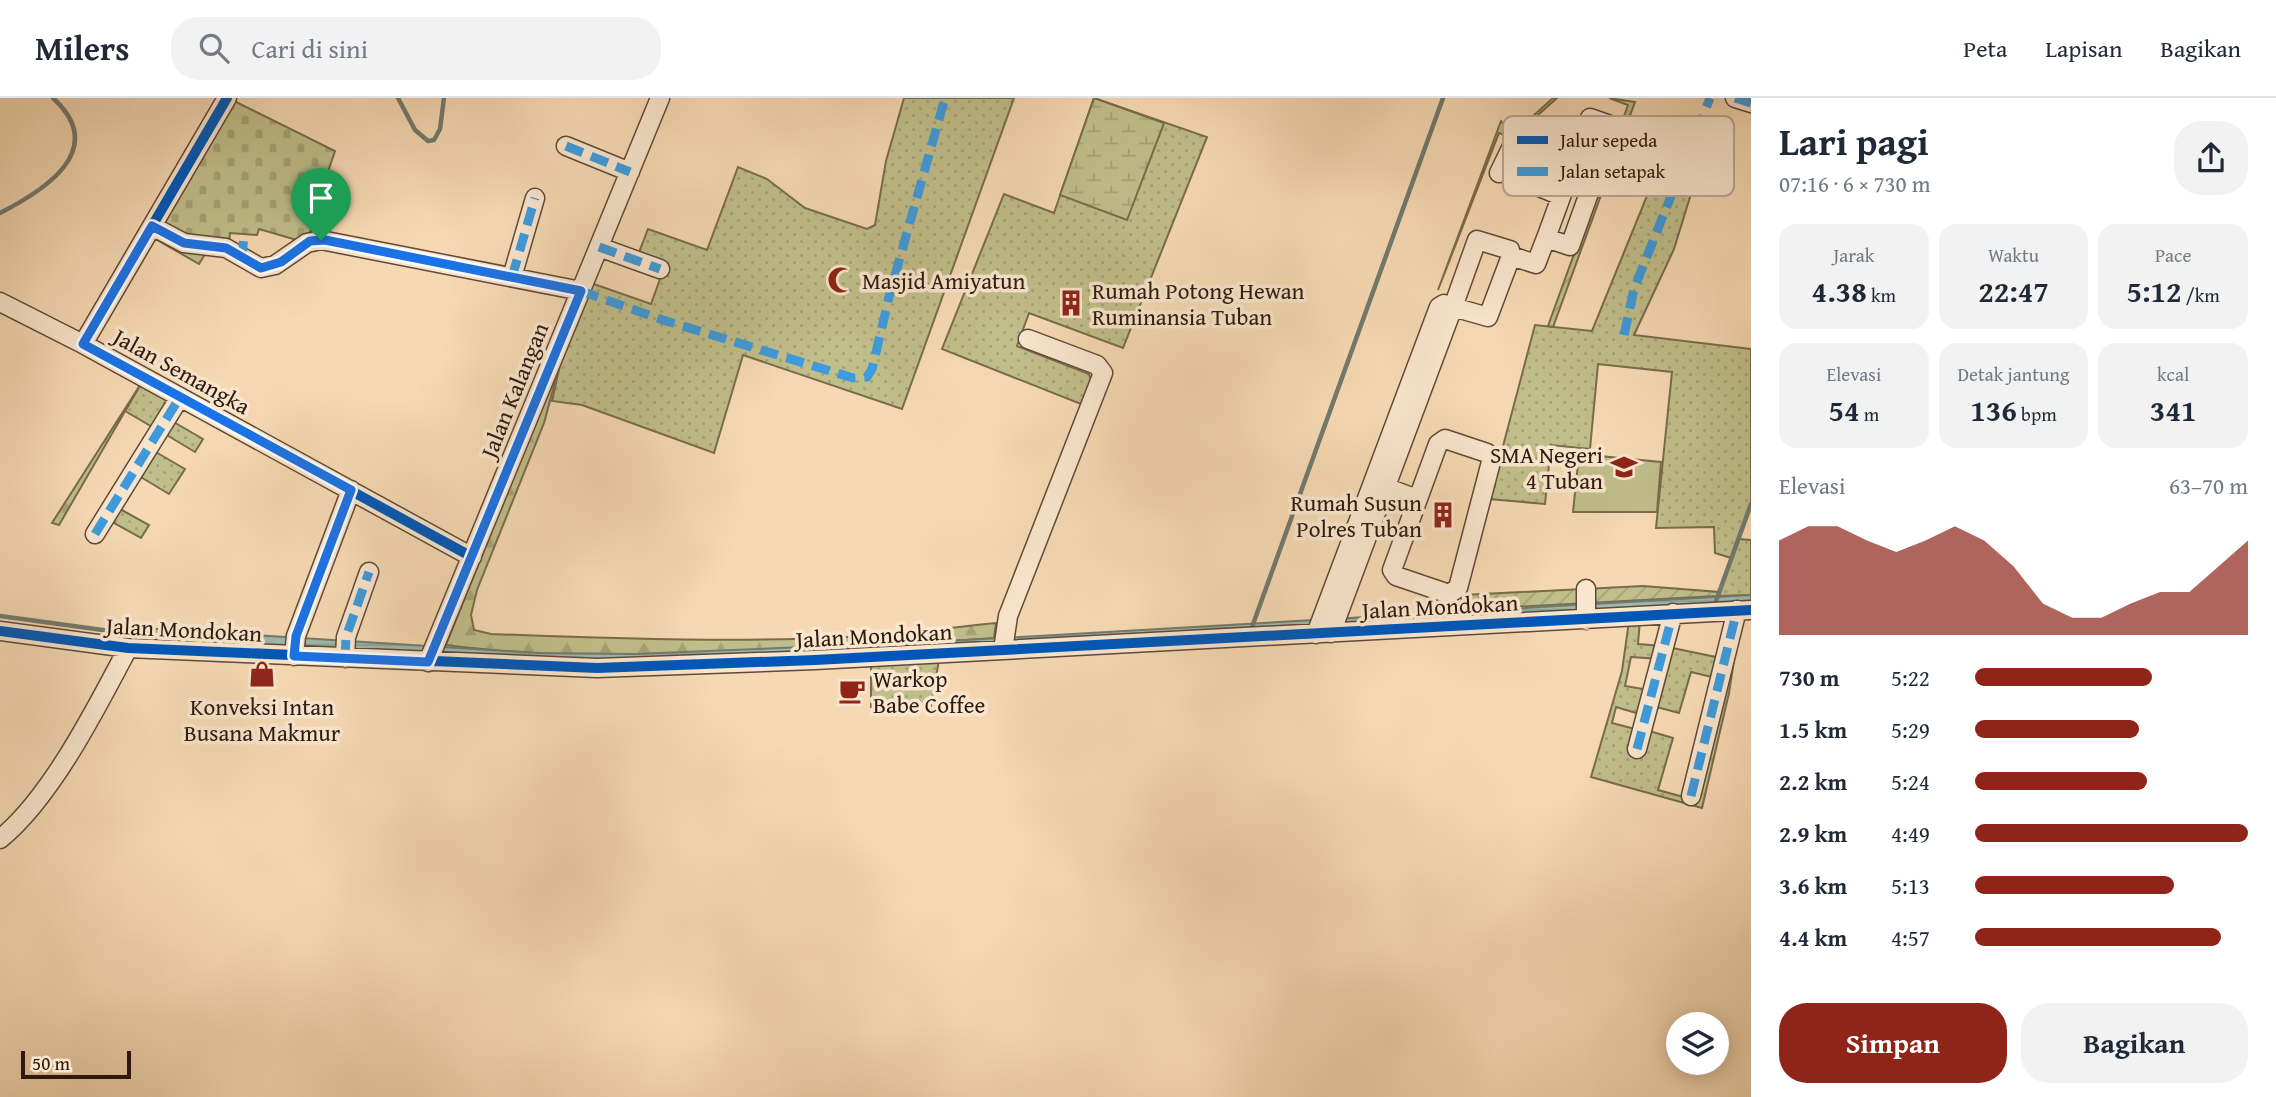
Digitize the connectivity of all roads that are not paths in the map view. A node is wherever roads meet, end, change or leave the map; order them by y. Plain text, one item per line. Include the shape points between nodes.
1 (228, 98) edge
2 (660, 98) edge
3 (1735, 98) edge
4 (1751, 103) edge
5 (566, 146) dead end
6 (630, 172) junction
7 (1561, 196) edge
8 (1577, 196) edge
9 (1588, 196) edge
10 (535, 198) dead end
11 (152, 226) junction
12 (1559, 242) junction
13 (599, 247) junction
14 (1511, 256) junction
15 (660, 269) dead end
16 (512, 277) junction
17 (581, 291) junction
18 (0, 302) edge
19 (1453, 307) junction
20 (1028, 340) dead end
21 (83, 344) junction
22 (180, 397) junction
23 (1379, 485) junction
24 (351, 490) junction
25 (1417, 499) junction
26 (95, 534) dead end
27 (472, 557) junction
28 (369, 572) dead end
29 (1744, 610) edge
30 (1673, 613) junction
31 (1326, 626) junction
32 (0, 631) edge
33 (1004, 644) junction
34 (295, 647) junction
35 (128, 649) junction
36 (345, 649) junction
37 (430, 658) junction
38 (1637, 749) dead end
39 (1690, 796) dead end
40 (0, 839) edge

1 - 11 street, Jalan Semangka
2 - 6 street, Jalan Kalangan
3 - 4 street
5 - 6 street
6 - 13 street, Jalan Kalangan
7 - 12 street
8 - 12 street
9 - 12 street
10 - 16 street
11 - 16 street via 184,243 226,248 258,267 275,265 307,243 321,240
11 - 21 street, Jalan Semangka
12 - 14 street via 1536,264
13 - 15 street
13 - 17 street, Jalan Kalangan
14 - 19 street via 1488,317
14 - 19 street via 1509,249 1477,240
16 - 17 street
17 - 27 street, Jalan Kalangan
18 - 21 street
19 - 23 street via 1442,305 1437,310
20 - 33 street via 1097,365 1103,373 1008,616
21 - 22 street, Jalan Semangka
22 - 24 street, Jalan Semangka
22 - 26 street
23 - 25 street
23 - 31 street
24 - 27 street, Jalan Semangka
24 - 34 street
25 - 25 street via 1392,573 1453,594 1491,455 1440,440
27 - 37 street, Jalan Kalangan
28 - 36 street
29 - 30 street, Jalan Mondokan
29 - 39 street
30 - 31 street, Jalan Mondokan via 1586,605
30 - 38 street
31 - 33 street, Jalan Mondokan
32 - 35 street, Jalan Mondokan
33 - 37 street, Jalan Mondokan via 638,667
34 - 35 street, Jalan Mondokan
34 - 36 street, Jalan Mondokan
35 - 40 street via 89,721 26,816
36 - 37 street, Jalan Mondokan

